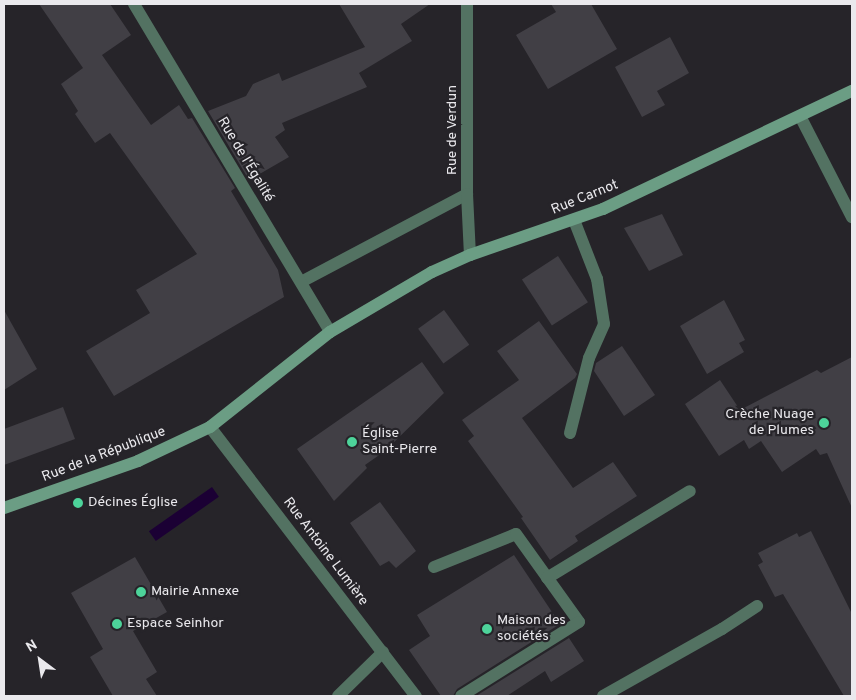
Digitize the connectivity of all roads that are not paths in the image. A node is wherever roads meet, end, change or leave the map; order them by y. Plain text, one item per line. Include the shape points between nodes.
1 (134, 4) edge
2 (467, 4) edge
3 (852, 91) edge
4 (800, 116) junction
5 (467, 194) junction
6 (852, 217) edge
7 (574, 220) junction
8 (470, 255) junction
9 (301, 282) junction
10 (330, 332) junction
11 (210, 427) junction
12 (570, 433) dead end
13 (690, 491) dead end
14 (4, 508) edge
15 (434, 568) dead end
16 (547, 578) junction
17 (757, 606) dead end
18 (382, 652) junction
19 (338, 696) edge
20 (416, 696) edge
21 (461, 696) edge
22 (602, 696) edge

1 - 9 street, Rue de l'Égalité
2 - 5 street, Rue de Verdun
3 - 4 street, Rue Carnot
4 - 6 street
4 - 7 street, Rue Carnot
5 - 8 street, Rue de Verdun
5 - 9 street
7 - 8 street, Rue Carnot
7 - 12 street via 597,279 604,324 589,358
8 - 10 street, Rue Carnot via 432,272
9 - 10 street, Rue de l'Égalité
10 - 11 street, Rue de la République
11 - 14 street, Rue de la République via 138,461
11 - 18 street, Rue Antoine Lumière
13 - 16 street
15 - 16 street via 516,534
16 - 21 street via 579,622
17 - 22 street via 722,630
18 - 19 street
18 - 20 street, Rue Antoine Lumière

